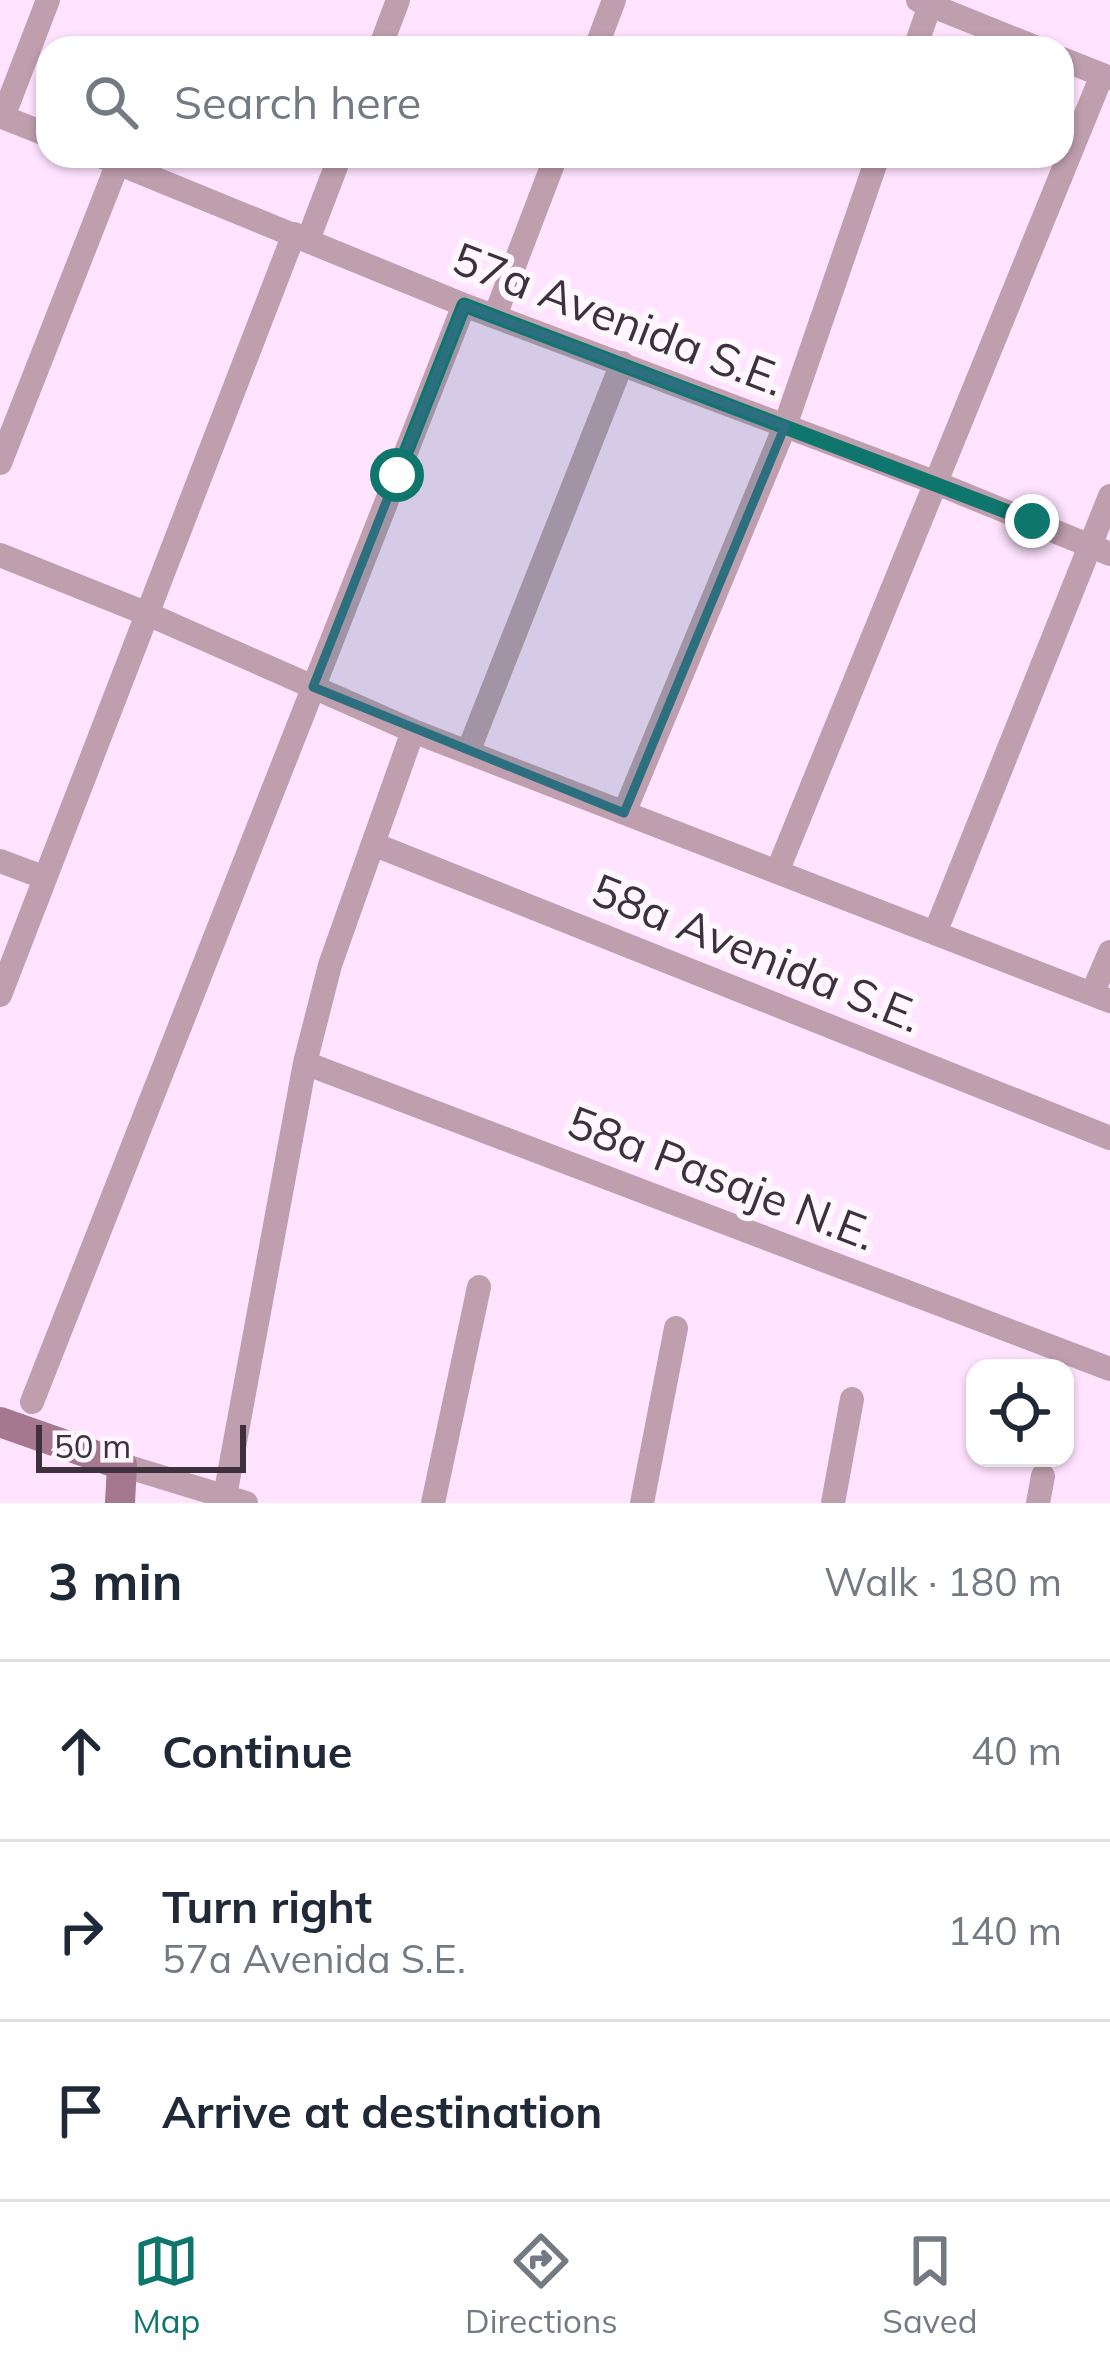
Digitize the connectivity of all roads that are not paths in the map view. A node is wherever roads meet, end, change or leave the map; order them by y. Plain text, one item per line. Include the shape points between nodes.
1 (48, 0) edge
2 (398, 0) edge
3 (614, 0) edge
4 (924, 2) edge
5 (384, 36) edge
6 (600, 36) edge
7 (917, 36) edge
8 (1007, 36) edge
9 (1074, 63) edge
10 (1106, 77) edge
11 (1, 117) edge
12 (36, 130) edge
13 (1074, 152) edge
14 (106, 168) edge
15 (129, 168) edge
16 (334, 168) edge
17 (551, 168) edge
18 (874, 168) edge
19 (1067, 168) edge
20 (301, 237) junction
21 (464, 305) junction
22 (495, 316) junction
23 (622, 363) junction
24 (784, 426) junction
25 (0, 463) edge
26 (934, 482) junction
27 (1110, 496) edge
28 (1100, 550) edge
29 (0, 555) edge
30 (150, 615) junction
31 (313, 687) junction
32 (413, 731) junction
33 (468, 752) junction
34 (624, 813) junction
35 (373, 844) junction
36 (0, 861) edge
37 (777, 872) junction
38 (43, 878) junction
39 (935, 933) junction
40 (1110, 952) edge
41 (0, 995) edge
42 (1101, 998) edge
43 (305, 1063) junction
44 (1110, 1138) edge
45 (479, 1287) dead end
46 (676, 1328) dead end
47 (1110, 1370) edge
48 (852, 1399) dead end
49 (32, 1402) dead end
50 (0, 1422) edge
51 (122, 1466) junction
52 (1043, 1476) dead end
53 (235, 1500) edge
54 (120, 1503) edge
55 (433, 1503) edge
56 (642, 1503) edge
57 (833, 1503) edge
58 (1038, 1503) edge

1 - 11 street
2 - 5 street
3 - 6 street
4 - 7 street
4 - 8 street
9 - 10 street
10 - 13 street
11 - 12 street
14 - 25 street
15 - 20 street, 57a Avenida S.E.
16 - 20 street
17 - 22 street
18 - 24 street
19 - 26 street
20 - 21 street, 57a Avenida S.E.
20 - 30 street
21 - 22 street, 57a Avenida S.E.
21 - 31 street
22 - 23 street, 57a Avenida S.E.
23 - 24 street, 57a Avenida S.E.
23 - 33 street
24 - 26 street, 57a Avenida S.E.
24 - 34 street
26 - 28 street, 57a Avenida S.E.
26 - 37 street
27 - 28 street
28 - 39 street
29 - 30 street
30 - 31 street
30 - 38 street
31 - 32 street
31 - 49 street
32 - 33 street
32 - 35 street
33 - 34 street
34 - 37 street
35 - 43 street
35 - 44 street, 58a Avenida S.E.
36 - 38 street
37 - 39 street
38 - 41 street
39 - 42 street
40 - 42 street
43 - 47 street, 58a Pasaje N.E.
43 - 53 street
45 - 55 street
46 - 56 street
48 - 57 street
50 - 51 street
51 - 53 street
51 - 54 street
52 - 58 street

